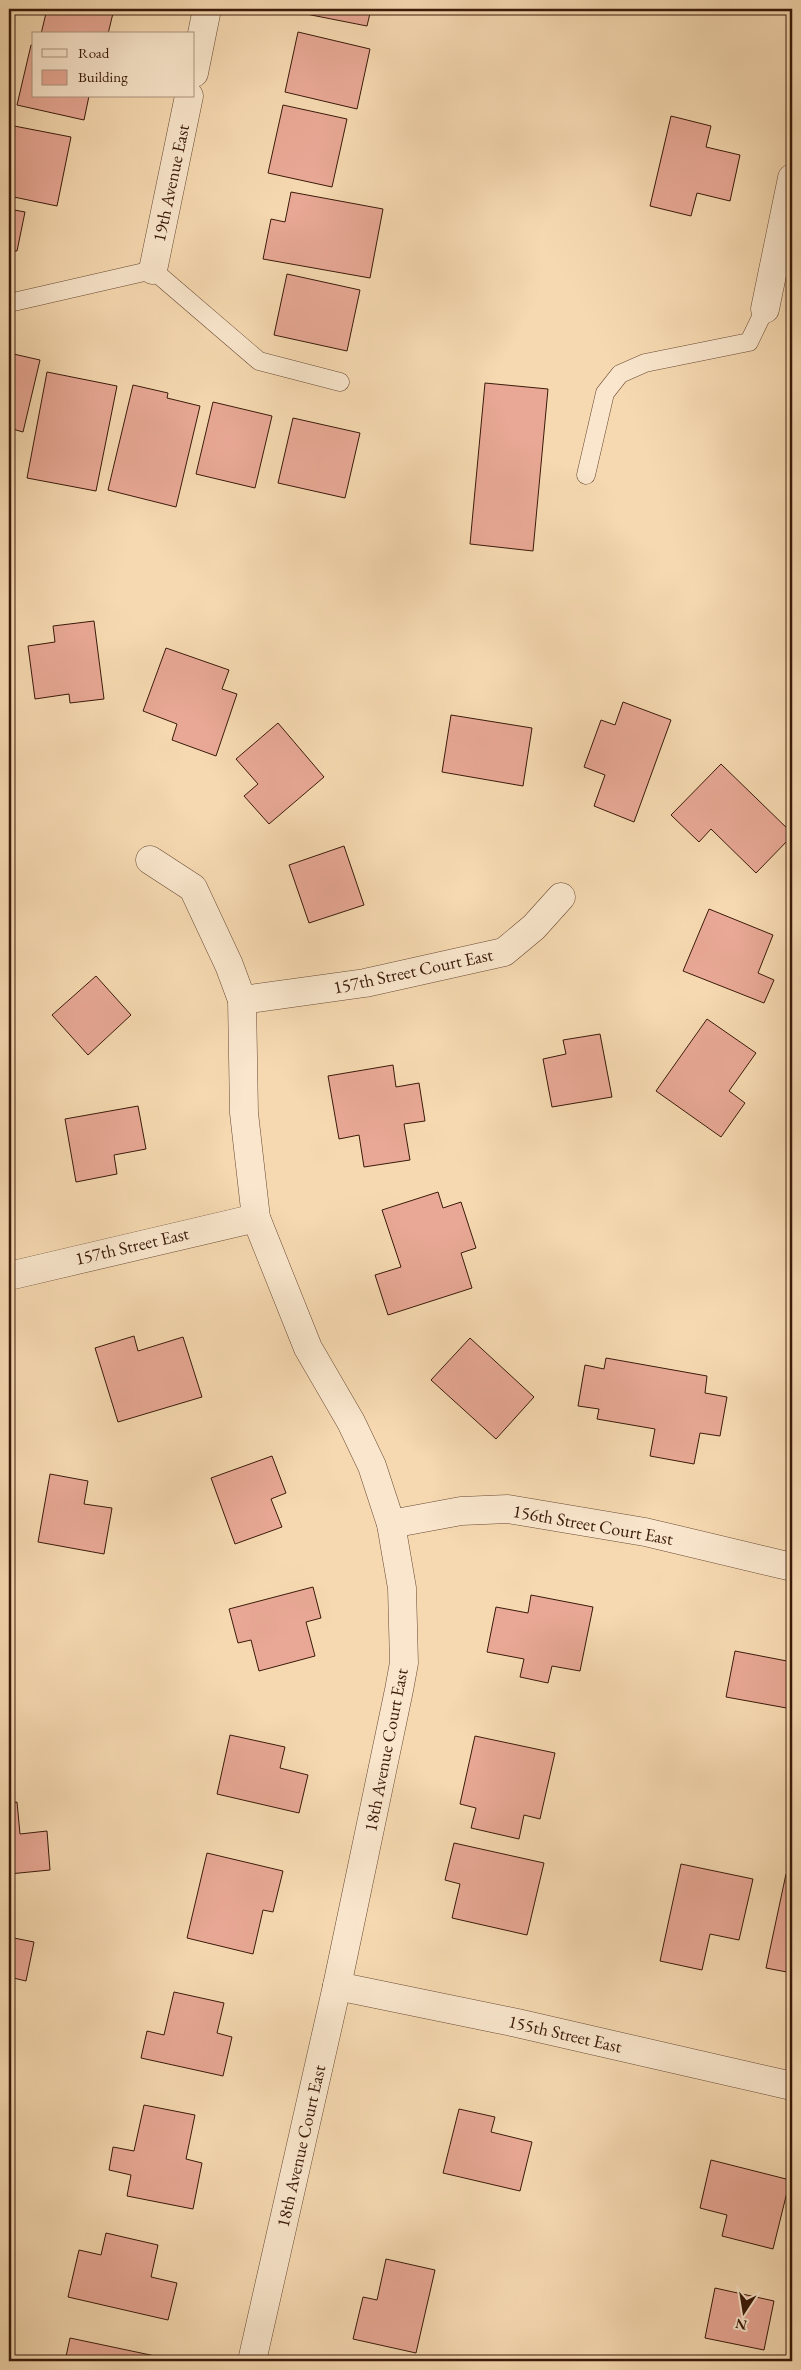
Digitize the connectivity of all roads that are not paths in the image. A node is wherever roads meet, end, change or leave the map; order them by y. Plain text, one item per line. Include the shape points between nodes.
1 (207, 9) edge
2 (195, 68) edge
3 (189, 98) edge
4 (792, 178) edge
5 (152, 270) junction
6 (9, 303) edge
7 (765, 309) joint
8 (340, 382) dead end
9 (586, 475) dead end
10 (150, 860) dead end
11 (561, 897) dead end
12 (242, 1000) junction
13 (256, 1218) junction
14 (9, 1276) edge
15 (391, 1524) junction
16 (792, 1568) edge
17 (337, 1986) junction
18 (792, 2086) edge
19 (252, 2361) edge

1 - 2 street
3 - 5 street, 19th Avenue East
4 - 7 street
5 - 6 lane
5 - 8 lane via 259,362
7 - 9 lane via 749,342 645,363 620,374 605,393
10 - 12 street, 18th Avenue Court East via 193,888
11 - 12 street, 157th Street Court East via 534,927 504,952 365,983
12 - 13 street, 18th Avenue Court East via 244,1113
13 - 14 street, 157th Street East
13 - 15 street, 18th Avenue Court East via 308,1348 351,1422 372,1466
15 - 16 street, 156th Street Court East via 461,1511 508,1508 645,1532
15 - 17 street, 18th Avenue Court East via 402,1588 404,1663
17 - 18 street, 155th Street East via 517,2023
17 - 19 street, 18th Avenue Court East

